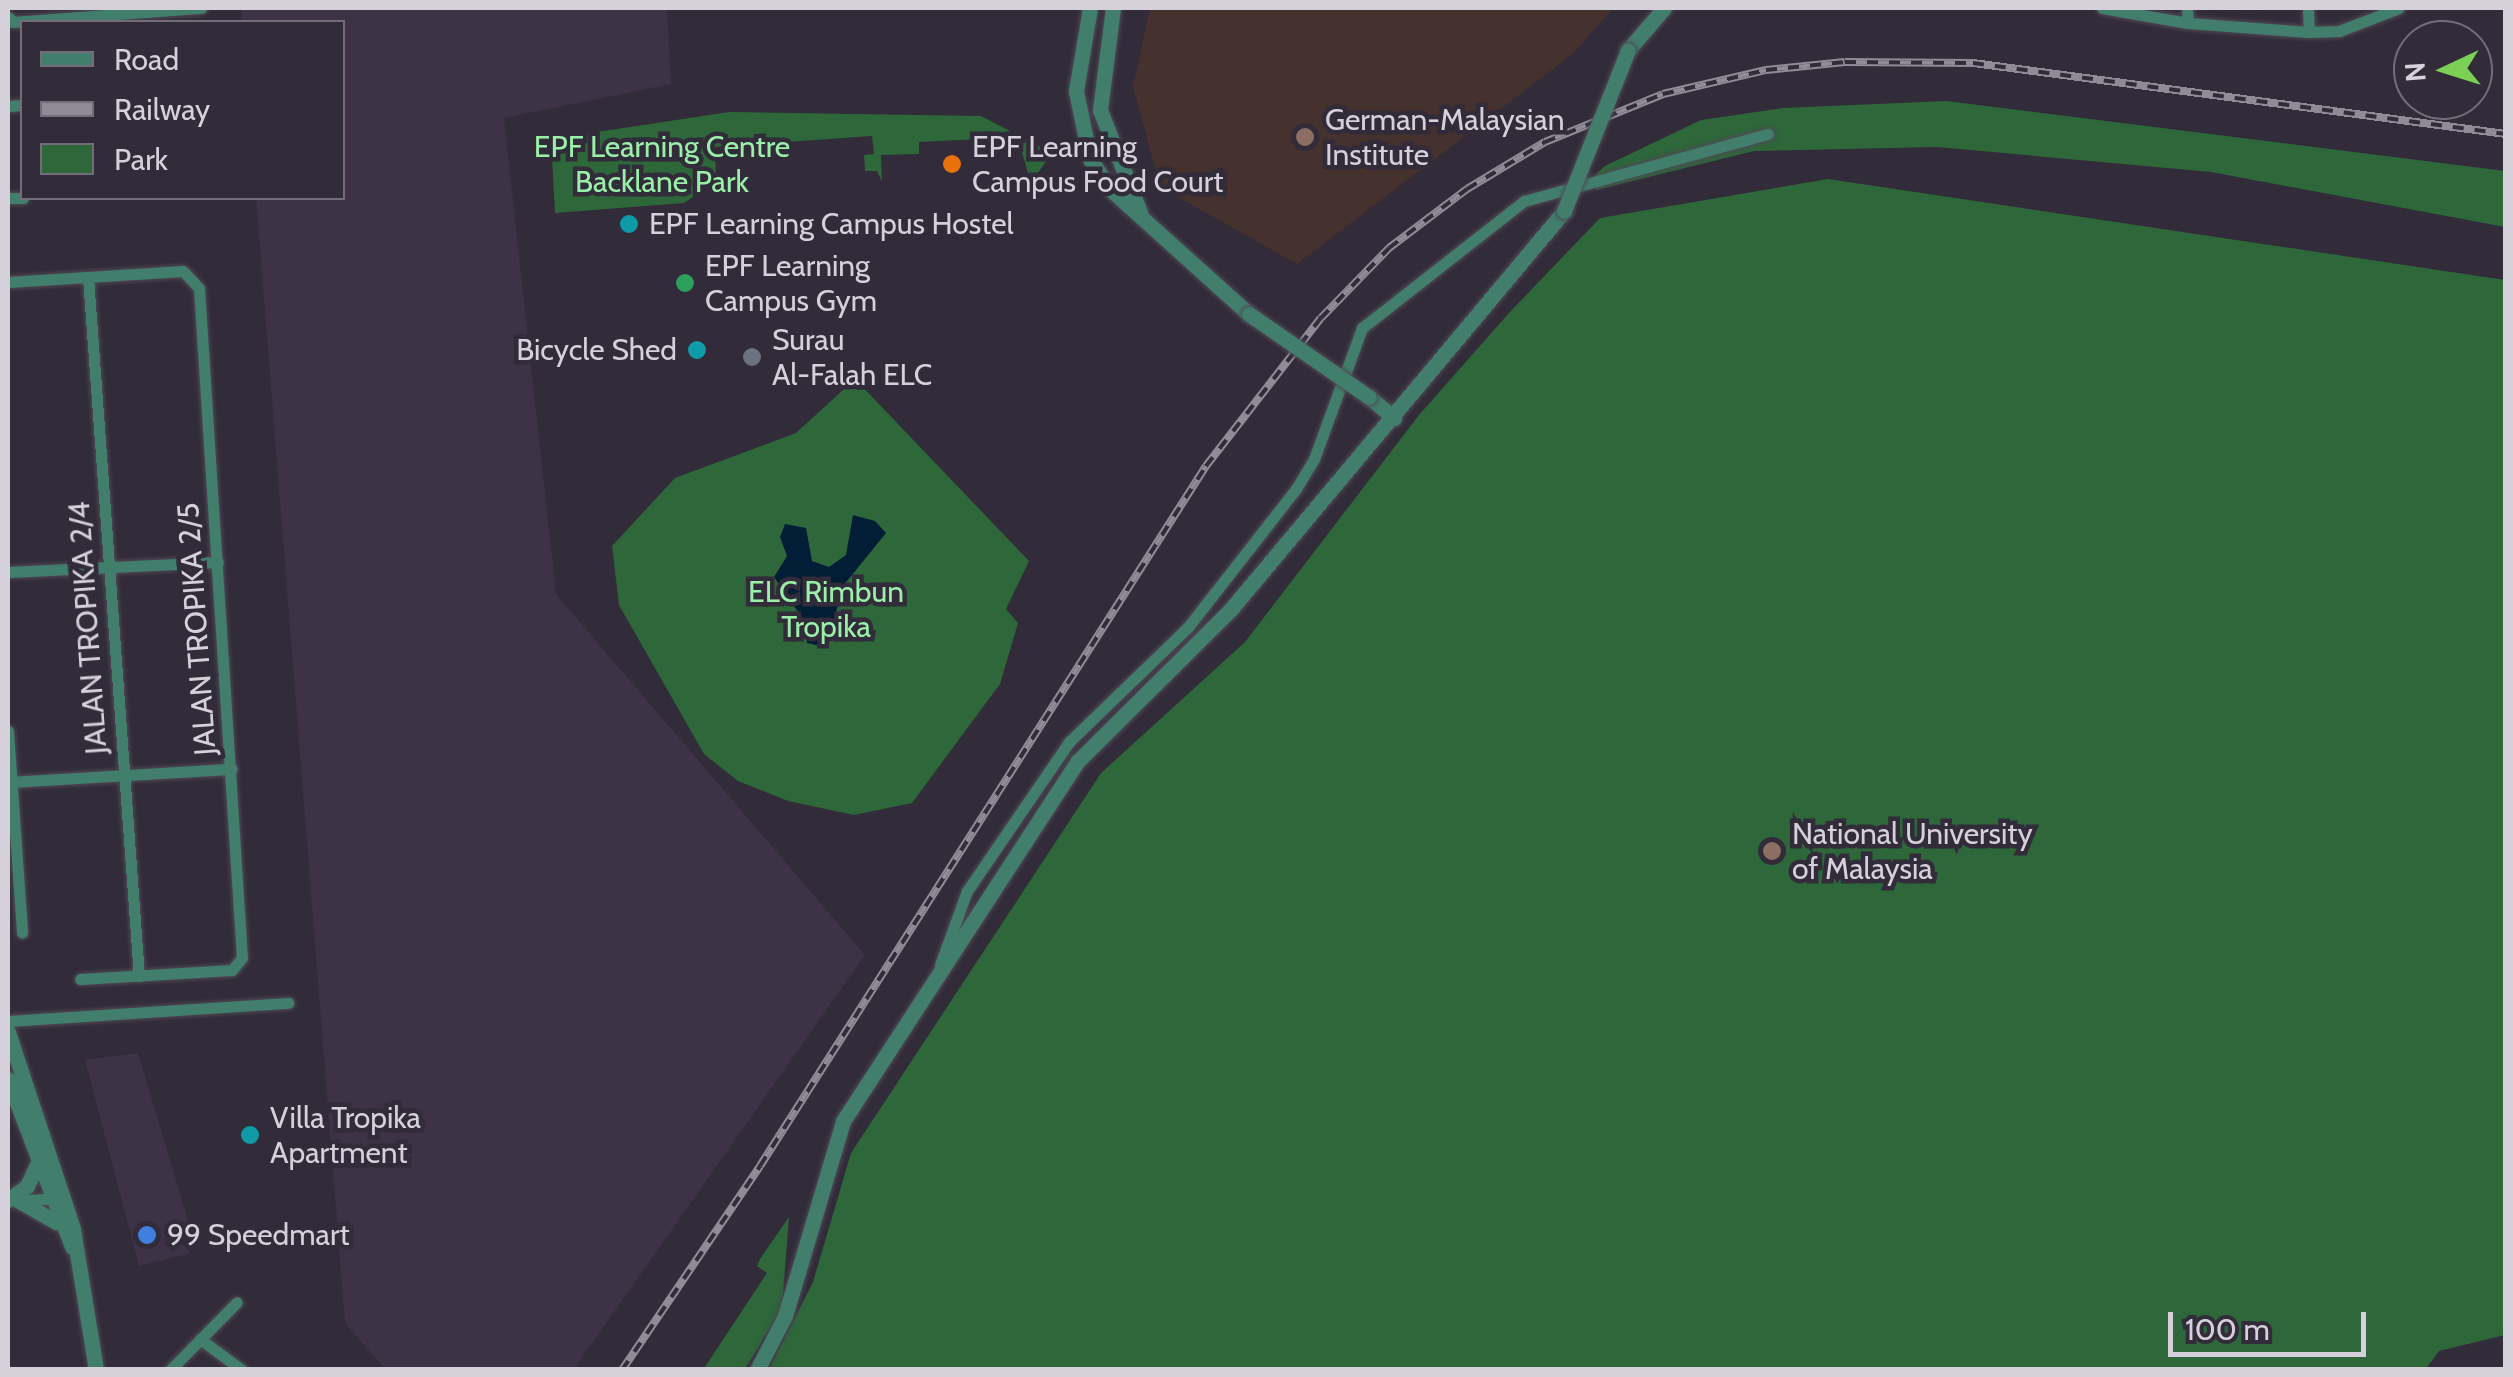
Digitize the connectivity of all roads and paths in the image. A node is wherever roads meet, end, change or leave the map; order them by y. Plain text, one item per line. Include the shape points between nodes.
1 (201, 8) edge
2 (1090, 8) edge
3 (1112, 8) edge
4 (1664, 8) edge
5 (2102, 8) edge
6 (2188, 8) edge
7 (2308, 8) edge
8 (2399, 8) edge
9 (97, 12) edge
10 (30, 20) edge
11 (2188, 24) junction
12 (2308, 32) junction
13 (1768, 134) dead end
14 (1140, 212) junction
15 (88, 277) junction
16 (8, 282) edge
17 (1394, 418) junction
18 (218, 562) junction
19 (110, 567) junction
20 (8, 572) edge
21 (8, 731) edge
22 (232, 769) junction
23 (124, 776) junction
24 (11, 782) junction
25 (22, 933) dead end
26 (938, 974) junction
27 (139, 976) junction
28 (80, 979) dead end
29 (288, 1003) dead end
30 (8, 1021) edge
31 (8, 1032) edge
32 (8, 1078) edge
33 (38, 1162) junction
34 (58, 1198) junction
35 (11, 1201) edge
36 (59, 1225) junction
37 (72, 1247) junction
38 (237, 1302) dead end
39 (200, 1339) junction
40 (96, 1370) edge
41 (170, 1370) edge
42 (242, 1370) edge
43 (757, 1370) edge

1 - 9 street
2 - 14 street via 1076,91 1083,139 1110,189
3 - 14 street via 1100,110
4 - 17 street, bridge via 1619,66 1564,211
5 - 11 street
6 - 11 street
7 - 12 street
8 - 12 street via 2339,30
9 - 10 street
11 - 12 street
13 - 26 street via 1524,202 1362,328 1296,489 1188,627 1050,768 967,891
14 - 17 street, bridge via 1211,284
15 - 16 street
15 - 18 street, JALAN TROPIKA 2/5 via 183,271 199,288
15 - 19 street, JALAN TROPIKA 2/4
17 - 26 street via 1231,609 1089,748
18 - 19 street
18 - 22 street, JALAN TROPIKA 2/5
19 - 20 street
19 - 23 street, JALAN TROPIKA 2/4
21 - 24 street
22 - 23 street
22 - 27 street, JALAN TROPIKA 2/5 via 240,966
23 - 24 street
23 - 27 street, JALAN TROPIKA 2/4
24 - 25 street
26 - 43 street via 835,1137 785,1316
27 - 28 street
29 - 30 street
31 - 34 street
32 - 33 street
33 - 34 street
33 - 35 street
34 - 35 street
34 - 36 street
34 - 37 street
35 - 36 street
36 - 37 street
37 - 40 street
38 - 39 street
39 - 41 street
39 - 42 street

